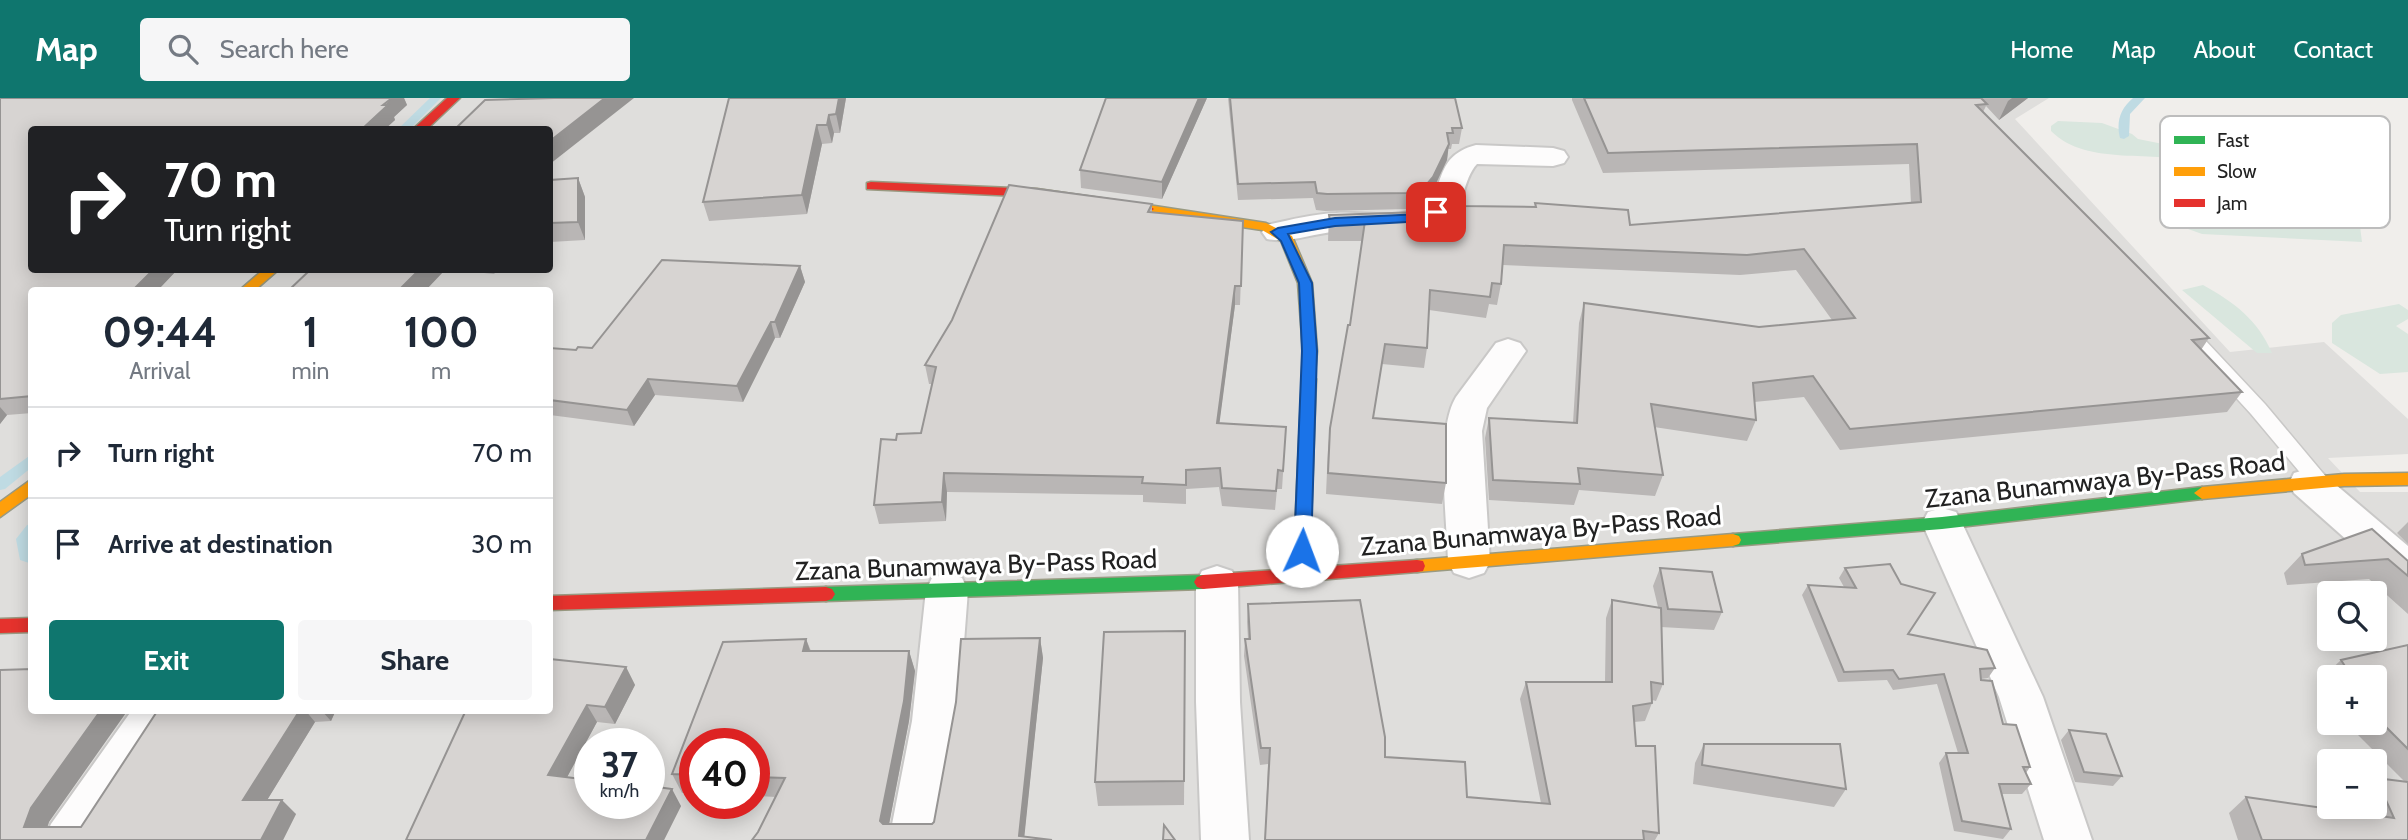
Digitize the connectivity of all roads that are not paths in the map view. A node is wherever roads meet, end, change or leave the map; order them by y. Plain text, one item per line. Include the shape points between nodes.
1 (454, 98) edge
2 (422, 126) edge
3 (1553, 157) dead end
4 (871, 186) dead end
5 (1278, 232) junction
6 (267, 273) edge
7 (251, 287) edge
8 (2174, 318) edge
9 (1508, 351) dead end
10 (2408, 479) edge
11 (2314, 483) junction
12 (28, 488) edge
13 (0, 511) edge
14 (1942, 523) junction
15 (1469, 562) junction
16 (2408, 570) edge
17 (1301, 576) junction
18 (1216, 582) junction
19 (947, 590) junction
20 (553, 603) edge
21 (28, 610) edge
22 (16, 626) edge
23 (155, 714) edge
24 (68, 840) edge
25 (913, 840) edge
26 (1225, 840) edge
27 (2068, 840) edge

1 - 2 street
3 - 5 street via 1464,157 1448,202 1425,218 1335,222
4 - 5 street via 1037,193
5 - 17 street via 1286,239 1306,283 1310,351
6 - 7 street
8 - 11 lane via 2259,409
9 - 15 street via 1469,406 1463,431
10 - 11 street, Zzana Bunamwaya By-Pass Road
11 - 14 street, Zzana Bunamwaya By-Pass Road via 2131,499
11 - 16 street
12 - 13 street
14 - 15 street, Zzana Bunamwaya By-Pass Road
14 - 27 street via 2021,697
15 - 17 street, Zzana Bunamwaya By-Pass Road
17 - 18 street, Zzana Bunamwaya By-Pass Road
18 - 19 street, Zzana Bunamwaya By-Pass Road
18 - 26 street
19 - 20 street, Zzana Bunamwaya By-Pass Road
19 - 25 street via 935,721
21 - 22 lane
23 - 24 street

